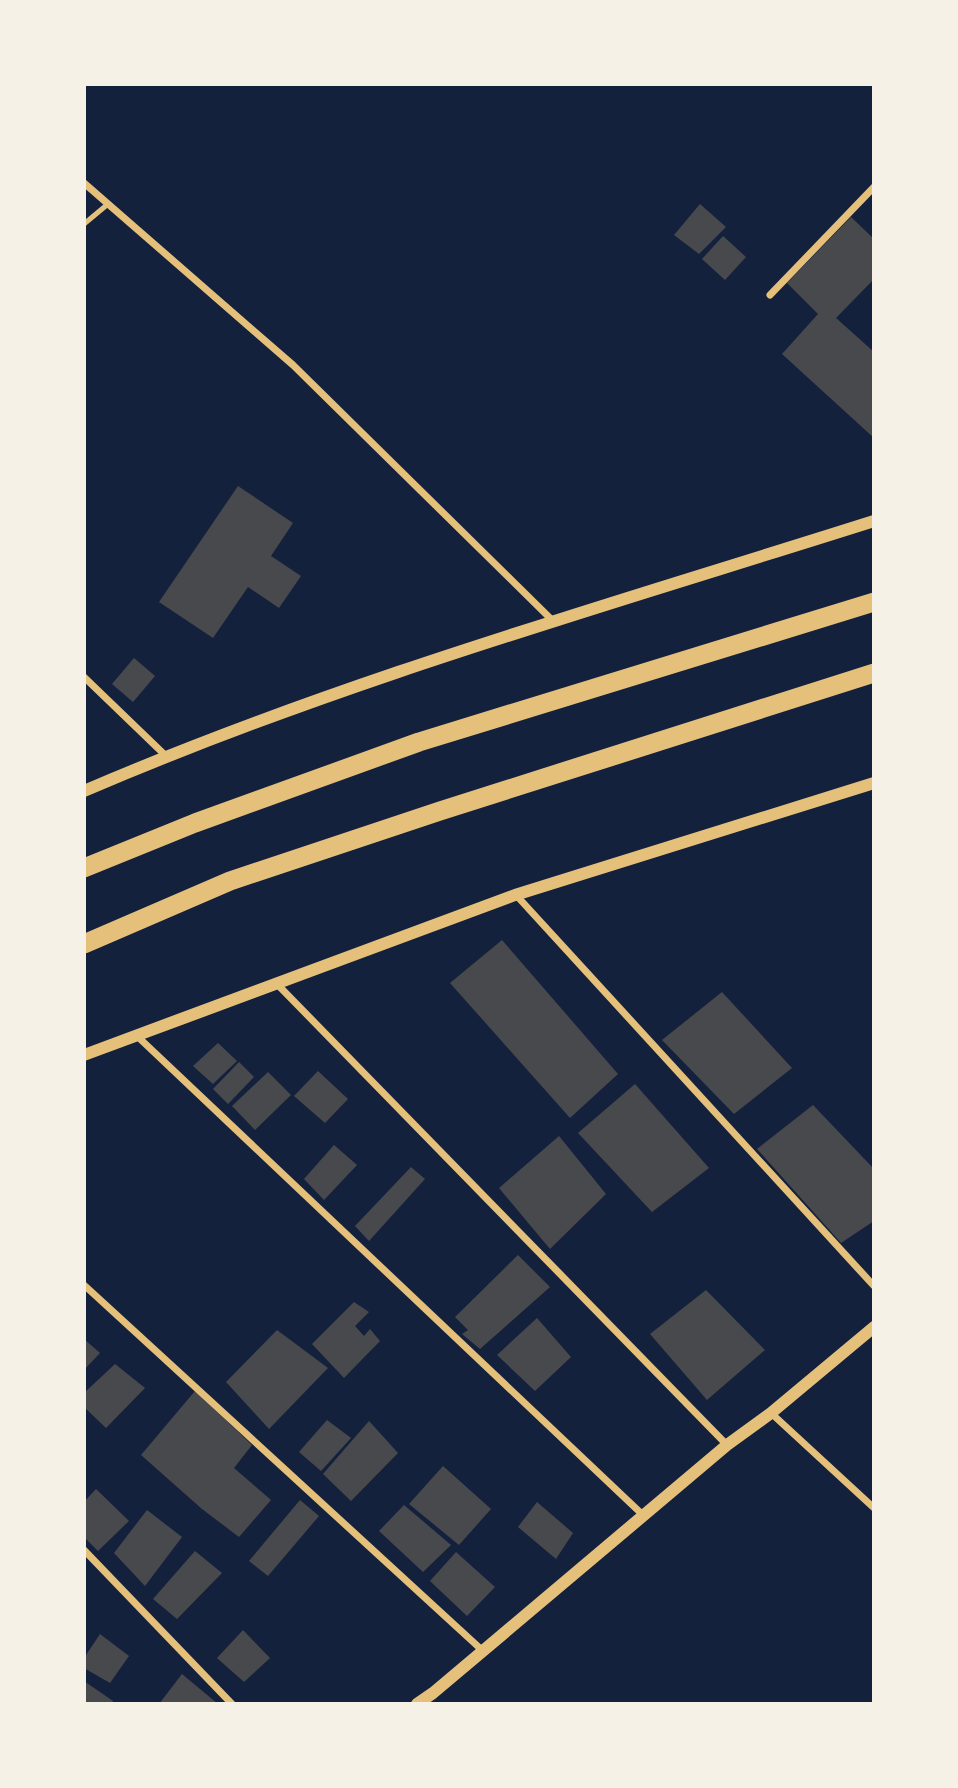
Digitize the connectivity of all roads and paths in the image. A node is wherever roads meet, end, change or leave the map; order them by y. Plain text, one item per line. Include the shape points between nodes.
1 (84, 183) edge
2 (874, 187) edge
3 (108, 204) junction
4 (84, 224) edge
5 (770, 295) dead end
6 (874, 521) edge
7 (874, 602) edge
8 (555, 622) junction
9 (874, 673) edge
10 (84, 677) edge
11 (166, 756) junction
12 (874, 783) edge
13 (84, 791) edge
14 (84, 868) edge
15 (515, 895) junction
16 (84, 944) edge
17 (275, 982) junction
18 (137, 1036) junction
19 (84, 1055) edge
20 (84, 1285) edge
21 (874, 1286) edge
22 (874, 1327) edge
23 (771, 1413) junction
24 (727, 1445) junction
25 (874, 1508) edge
26 (644, 1516) junction
27 (84, 1550) edge
28 (482, 1651) junction
29 (232, 1704) edge
30 (417, 1704) edge

1 - 3 street
2 - 5 street
3 - 4 lane
3 - 8 street via 293,365
6 - 8 street
7 - 14 highway via 419,742
8 - 11 street
9 - 16 highway via 230,881
10 - 11 street
11 - 13 street
12 - 15 street
15 - 17 street
15 - 21 street
17 - 18 street
17 - 24 street
18 - 19 street
18 - 26 street
20 - 28 street
22 - 23 street
23 - 24 street
23 - 25 street
24 - 26 street
26 - 28 street
27 - 29 street
28 - 30 street

